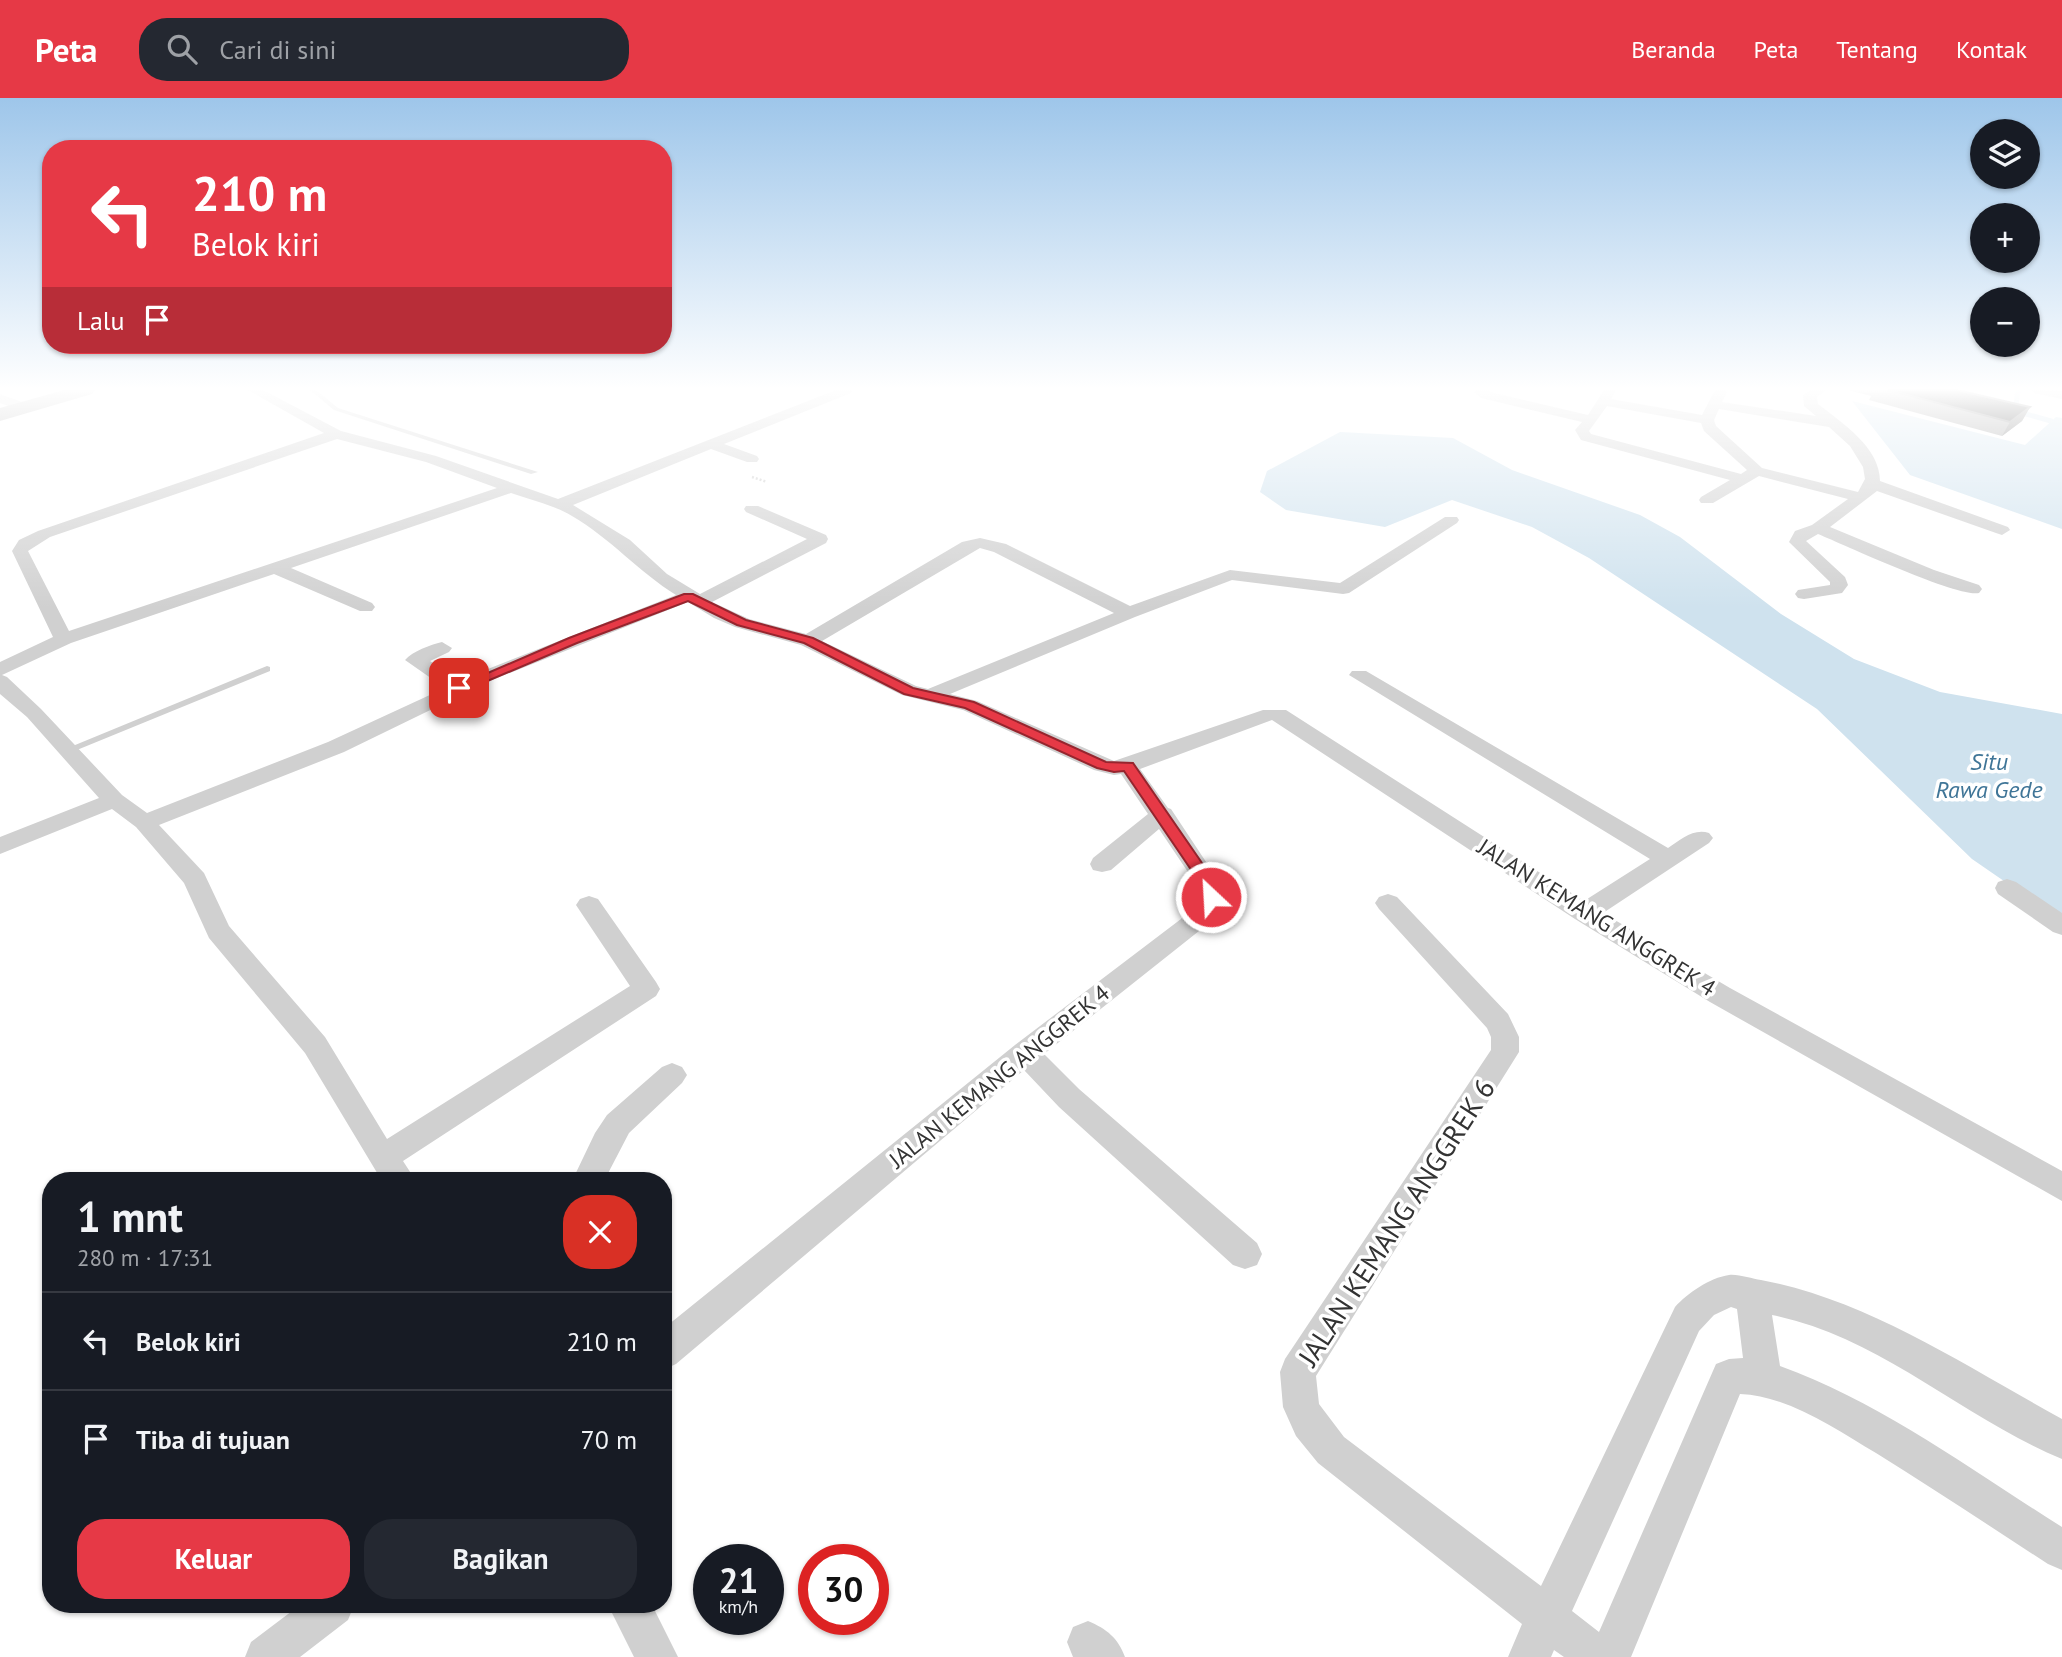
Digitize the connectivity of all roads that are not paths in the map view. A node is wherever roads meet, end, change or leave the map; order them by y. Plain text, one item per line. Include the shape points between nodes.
1 (251, 463) edge
2 (442, 463) edge
3 (505, 463) edge
4 (663, 463) edge
5 (1682, 463) edge
6 (1748, 463) edge
7 (1870, 463) edge
8 (1758, 471) junction
9 (534, 472) dead end
10 (1742, 479) junction
11 (1873, 484) junction
12 (514, 487) junction
13 (1861, 497) junction
14 (1707, 500) dead end
15 (558, 505) junction
16 (752, 509) dead end
17 (1451, 520) dead end
18 (1818, 528) junction
19 (2002, 530) dead end
20 (276, 568) junction
21 (1973, 589) dead end
22 (1804, 594) dead end
23 (693, 599) junction
24 (366, 607) dead end
25 (1129, 613) junction
26 (64, 639) junction
27 (808, 641) junction
28 (442, 648) dead end
29 (267, 669) dead end
30 (0, 670) edge
31 (1359, 675) dead end
32 (0, 681) edge
33 (459, 688) junction
34 (930, 696) junction
35 (68, 750) junction
36 (1128, 766) junction
37 (114, 800) junction
38 (1163, 814) junction
39 (144, 822) junction
40 (1701, 838) dead end
41 (0, 846) edge
42 (1668, 859) junction
43 (1102, 864) dead end
44 (2007, 888) dead end
45 (1388, 903) dead end
46 (589, 905) dead end
47 (1584, 913) junction
48 (2062, 926) edge
49 (1026, 1053) junction
50 (672, 1075) dead end
51 (382, 1158) junction
52 (393, 1172) edge
53 (592, 1172) edge
54 (2062, 1187) edge
55 (1245, 1254) dead end
56 (1752, 1295) junction
57 (672, 1345) edge
58 (1764, 1380) junction
59 (2062, 1440) edge
60 (2062, 1550) edge
61 (323, 1613) edge
62 (633, 1613) edge
63 (1549, 1618) junction
64 (266, 1657) edge
65 (657, 1657) edge
66 (1530, 1657) edge
67 (1598, 1657) edge
68 (1610, 1657) edge

1 - 26 street via 25,544 20,551
2 - 12 street, JALAN KEMANG ANGGREK 4
3 - 9 lane
4 - 15 street
5 - 10 street
6 - 8 street
7 - 11 street
8 - 10 street
8 - 13 street
10 - 14 street
11 - 13 street
11 - 19 street
12 - 15 street, JALAN KEMANG ANGGREK 4
12 - 20 street
13 - 18 street
15 - 23 street, JALAN KEMANG ANGGREK 4 via 576,511 624,544 661,578
16 - 23 street via 820,539
17 - 25 street via 1343,589 1234,575
18 - 21 street
18 - 22 street via 1801,535 1797,542 1839,586
20 - 24 street
20 - 26 street
23 - 27 street, JALAN KEMANG ANGGREK 4 via 742,623
23 - 33 street via 570,641
25 - 27 street via 1000,548 980,543
25 - 34 street
26 - 30 street
27 - 34 street, JALAN KEMANG ANGGREK 4 via 909,691
28 - 33 street via 415,660
29 - 35 lane
31 - 42 street
32 - 35 street
33 - 39 street via 313,756
34 - 36 street, JALAN KEMANG ANGGREK 4 via 970,705 1102,765
35 - 37 street
36 - 38 street, JALAN KEMANG ANGGREK 4
36 - 47 street, JALAN KEMANG ANGGREK 4 via 1279,714
37 - 39 street
37 - 41 street
38 - 43 street
38 - 49 street, JALAN KEMANG ANGGREK 4 via 1208,883 1211,897 1207,907
39 - 51 street via 195,879 218,931 315,1045
40 - 42 street
42 - 47 street
44 - 48 street
45 - 63 street, JALAN KEMANG ANGGREK 6 via 1498,1022 1505,1052 1298,1372 1297,1397 1304,1419 1331,1450
46 - 51 street via 646,989
47 - 54 street, JALAN KEMANG ANGGREK 4 via 1720,995
49 - 55 street via 1125,1149
49 - 57 street, JALAN KEMANG ANGGREK 4
50 - 53 street via 618,1124
51 - 52 street
56 - 58 street
56 - 59 street via 1800,1304 1860,1328
56 - 63 street via 1730,1292 1702,1303 1686,1320
58 - 60 street via 1809,1396 1883,1438
58 - 68 street via 1729,1377
61 - 64 street
62 - 65 street
63 - 66 street
63 - 67 street, JALAN KEMANG ANGGREK 6

